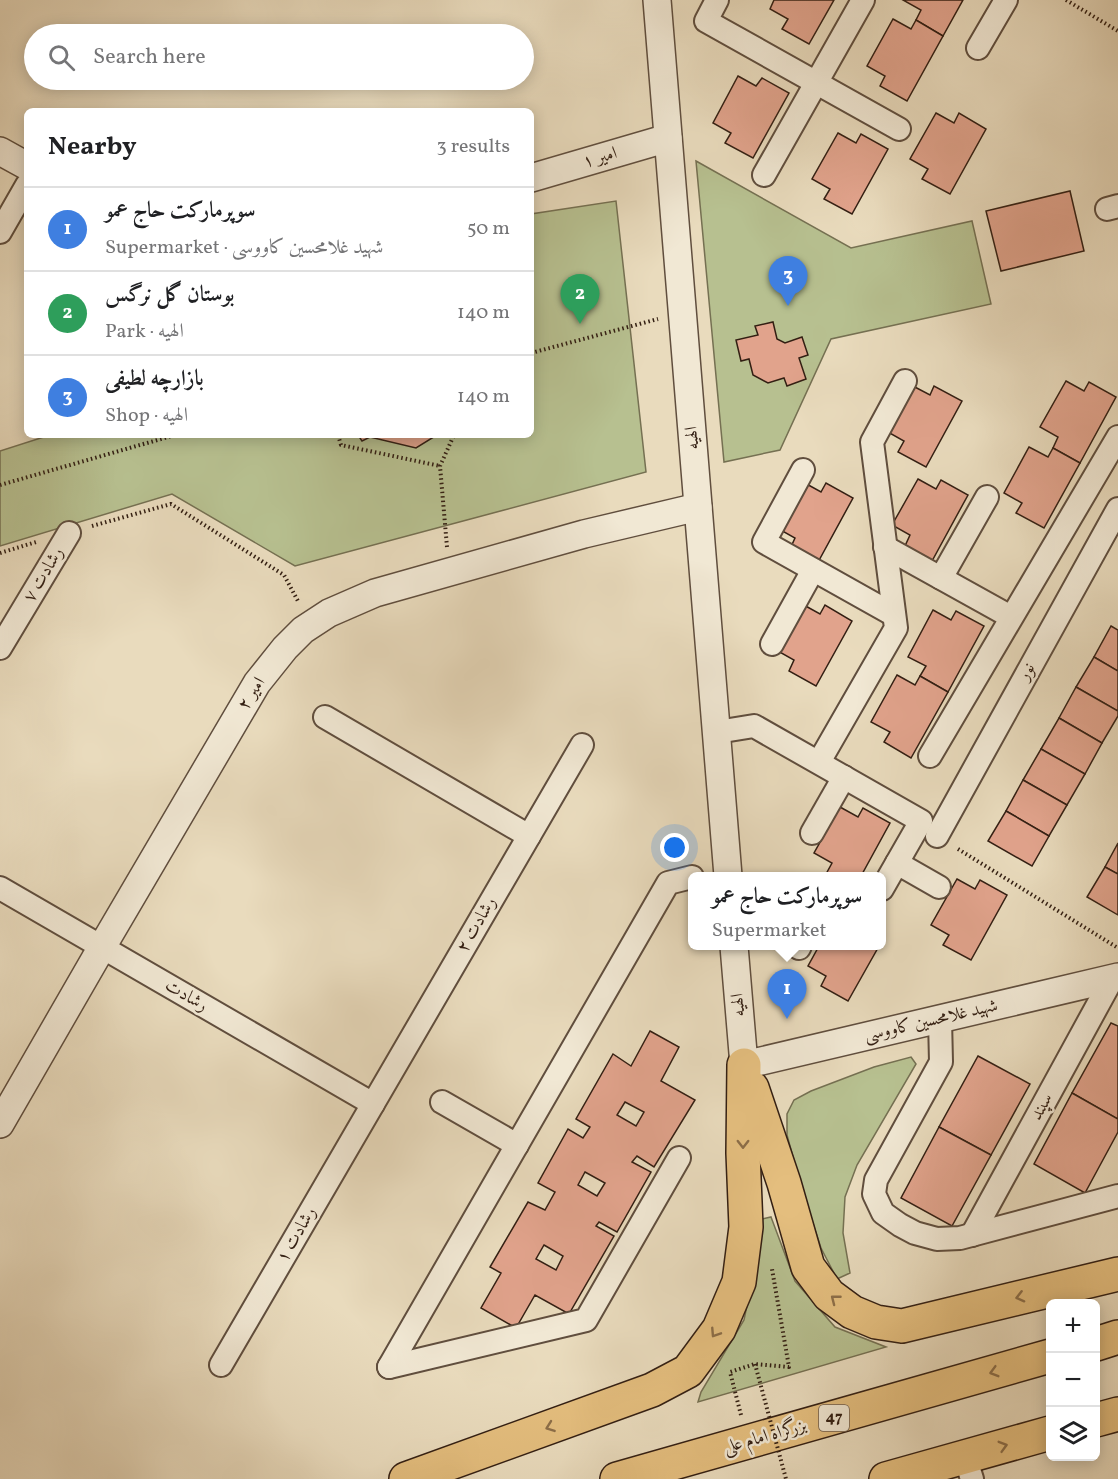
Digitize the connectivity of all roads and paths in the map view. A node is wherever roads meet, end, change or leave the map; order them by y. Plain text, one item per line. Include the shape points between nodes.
1 (657, 0) edge
2 (717, 0) edge
3 (863, 0) edge
4 (1006, 0) edge
5 (1065, 0) edge
6 (1118, 31) edge
7 (978, 48) dead end
8 (817, 83) junction
9 (899, 129) dead end
10 (668, 138) junction
11 (0, 151) edge
12 (24, 164) edge
13 (764, 175) dead end
14 (534, 177) edge
15 (24, 190) edge
16 (0, 232) edge
17 (682, 312) junction
18 (534, 352) edge
19 (905, 381) dead end
20 (1118, 437) edge
21 (164, 438) edge
22 (339, 438) edge
23 (453, 438) edge
24 (440, 466) junction
25 (803, 470) dead end
26 (0, 485) edge
27 (987, 497) dead end
28 (698, 507) junction
29 (1118, 509) edge
30 (69, 533) junction
31 (885, 547) junction
32 (0, 553) edge
33 (813, 570) junction
34 (449, 572) junction
35 (941, 578) junction
36 (894, 615) junction
37 (1011, 617) junction
38 (311, 625) junction
39 (772, 644) dead end
40 (0, 648) edge
41 (325, 717) dead end
42 (717, 732) junction
43 (582, 745) dead end
44 (930, 756) dead end
45 (819, 762) junction
46 (844, 777) junction
47 (812, 833) dead end
48 (529, 836) junction
49 (937, 836) joint
50 (897, 863) junction
51 (728, 872) edge
52 (688, 878) edge
53 (886, 882) edge
54 (939, 887) dead end
55 (0, 888) edge
56 (102, 947) junction
57 (1118, 948) edge
58 (734, 950) edge
59 (1115, 978) edge
60 (940, 1019) junction
61 (744, 1065) junction
62 (442, 1102) dead end
63 (372, 1104) junction
64 (0, 1124) edge
65 (517, 1145) junction
66 (679, 1158) dead end
67 (1118, 1196) edge
68 (972, 1235) junction
69 (1118, 1274) edge
70 (1118, 1337) edge
71 (1100, 1342) edge
72 (1046, 1357) edge
73 (221, 1365) dead end
74 (1118, 1414) edge
75 (1100, 1419) edge
76 (1046, 1435) edge
77 (748, 1442) junction
78 (968, 1468) edge
79 (406, 1479) edge
80 (617, 1479) edge
81 (786, 1479) edge
82 (886, 1479) edge

1 - 10 street, الهیه
2 - 8 street via 706,21
3 - 8 street
4 - 7 street
5 - 6 path
8 - 9 street
8 - 13 street
10 - 14 street, امیر ۱
10 - 17 street, الهیه
11 - 12 street
15 - 16 street
17 - 18 path
17 - 28 street, الهیه
19 - 31 street via 872,442
20 - 37 street
21 - 26 path
22 - 24 path via 341,445
23 - 24 path
24 - 34 path
25 - 33 street via 764,542
27 - 35 street
28 - 34 street, امیر ۲
28 - 42 street, الهیه
29 - 49 street, نور
30 - 32 path
30 - 38 path via 171,504 284,575
30 - 40 street, رشادت ۷
31 - 35 street
31 - 36 street
33 - 36 street
33 - 39 street
34 - 38 street, امیر ۲ via 375,593
35 - 37 street
36 - 45 street via 896,628
37 - 44 street
38 - 56 street, امیر ۲ via 285,648 257,683
41 - 48 street
42 - 45 street via 754,726
42 - 51 street, الهیه
43 - 48 street, رشادت ۲
45 - 46 street
46 - 47 street
46 - 50 street via 921,821
48 - 63 street, رشادت ۲
49 - 57 path
50 - 53 street
50 - 54 street
52 - 65 street via 668,883
55 - 56 street, رشادت
56 - 63 street, رشادت
56 - 64 street, امیر ۲
58 - 61 street, الهیه
59 - 60 street, شهید غلامحسین کاووسی
59 - 68 street, سپند
60 - 61 street, شهید غلامحسین کاووسی
60 - 68 street via 941,1062 876,1180 874,1194 883,1213 915,1233 937,1239
69 -> 61 highway via 902,1326 876,1322 852,1312 829,1295 808,1267
61 -> 79 highway via 746,1227 739,1282 718,1329 688,1371 652,1390
62 - 65 street
63 - 73 street, رشادت ۱
65 - 66 street via 389,1367 586,1320
67 - 68 street
70 - 71 highway
72 -> 77 highway, بزرگراه امام علی / 47
74 - 75 highway
78 -> 76 highway
77 - 80 highway, بزرگراه امام علی / 47
77 - 81 path, bridge via 730,1372 755,1364
78 - 82 highway

